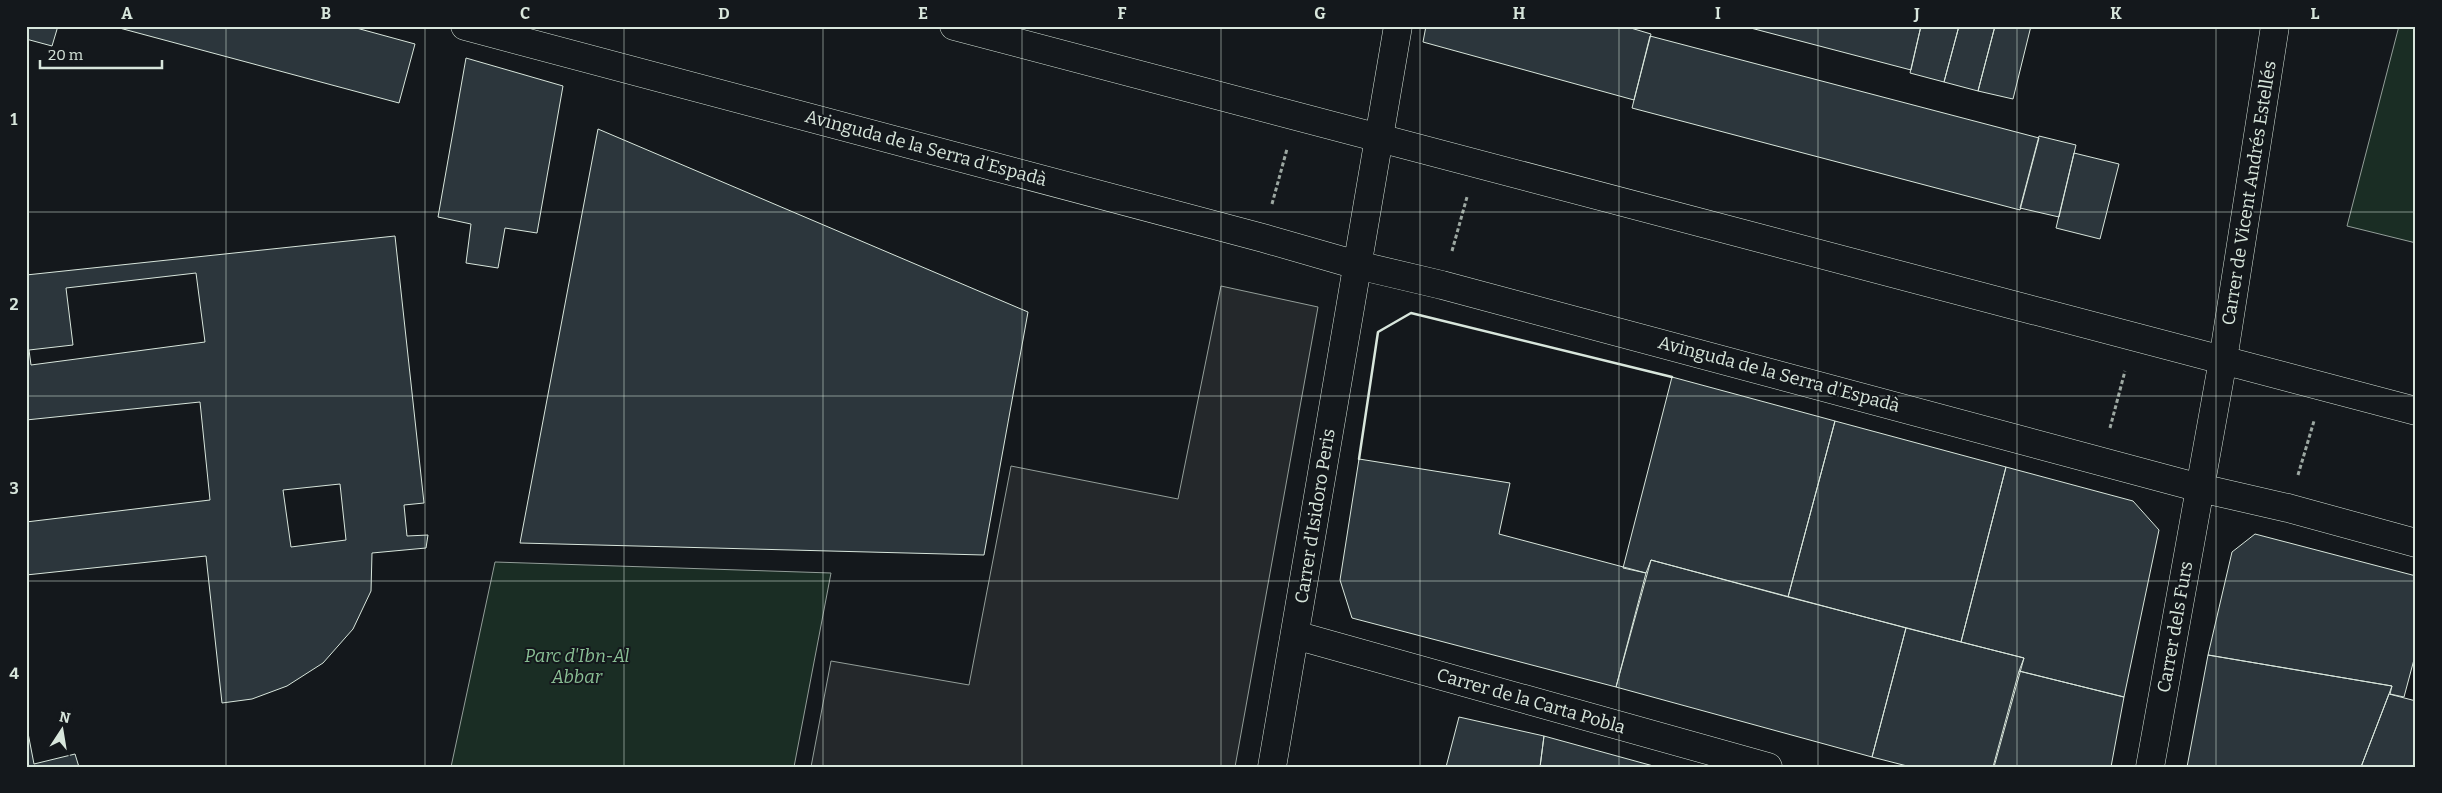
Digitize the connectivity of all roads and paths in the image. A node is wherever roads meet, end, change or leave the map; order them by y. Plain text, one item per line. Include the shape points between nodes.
1 (465, 26) edge
2 (954, 26) edge
3 (1398, 26) edge
4 (2275, 26) edge
5 (496, 30) edge
6 (1296, 116) junction
7 (1379, 138) junction
8 (1477, 164) junction
9 (1263, 238) junction
10 (1356, 265) junction
11 (1442, 285) junction
12 (2134, 337) junction
13 (2222, 360) junction
14 (2324, 387) junction
15 (2416, 411) edge
16 (2101, 460) junction
17 (2200, 488) junction
18 (2288, 508) junction
19 (2416, 543) edge
20 (1295, 635) junction
21 (1272, 767) edge
22 (1768, 767) edge
23 (2150, 767) edge

1 - 5 street, Avinguda de la Serra d'Espadà
2 - 6 street
3 - 7 street
4 - 13 street, Carrer de Vicent Andrés Estellés
5 - 9 street, Avinguda de la Serra d'Espadà
6 - 7 street
6 - 9 path
7 - 8 street
7 - 10 street
8 - 11 path
8 - 12 street
9 - 10 street, Avinguda de la Serra d'Espadà
10 - 11 street, Avinguda de la Serra d'Espadà
10 - 20 street, Carrer d'Isidoro Peris
11 - 16 street, Avinguda de la Serra d'Espadà
12 - 13 street
12 - 16 path
13 - 14 street
13 - 17 street
14 - 15 street
14 - 18 path
16 - 17 street, Avinguda de la Serra d'Espadà
17 - 18 street, Avinguda de la Serra d'Espadà
17 - 23 street, Carrer dels Furs
18 - 19 street, Avinguda de la Serra d'Espadà
20 - 21 street, Carrer d'Isidoro Peris
20 - 22 street, Carrer de la Carta Pobla

